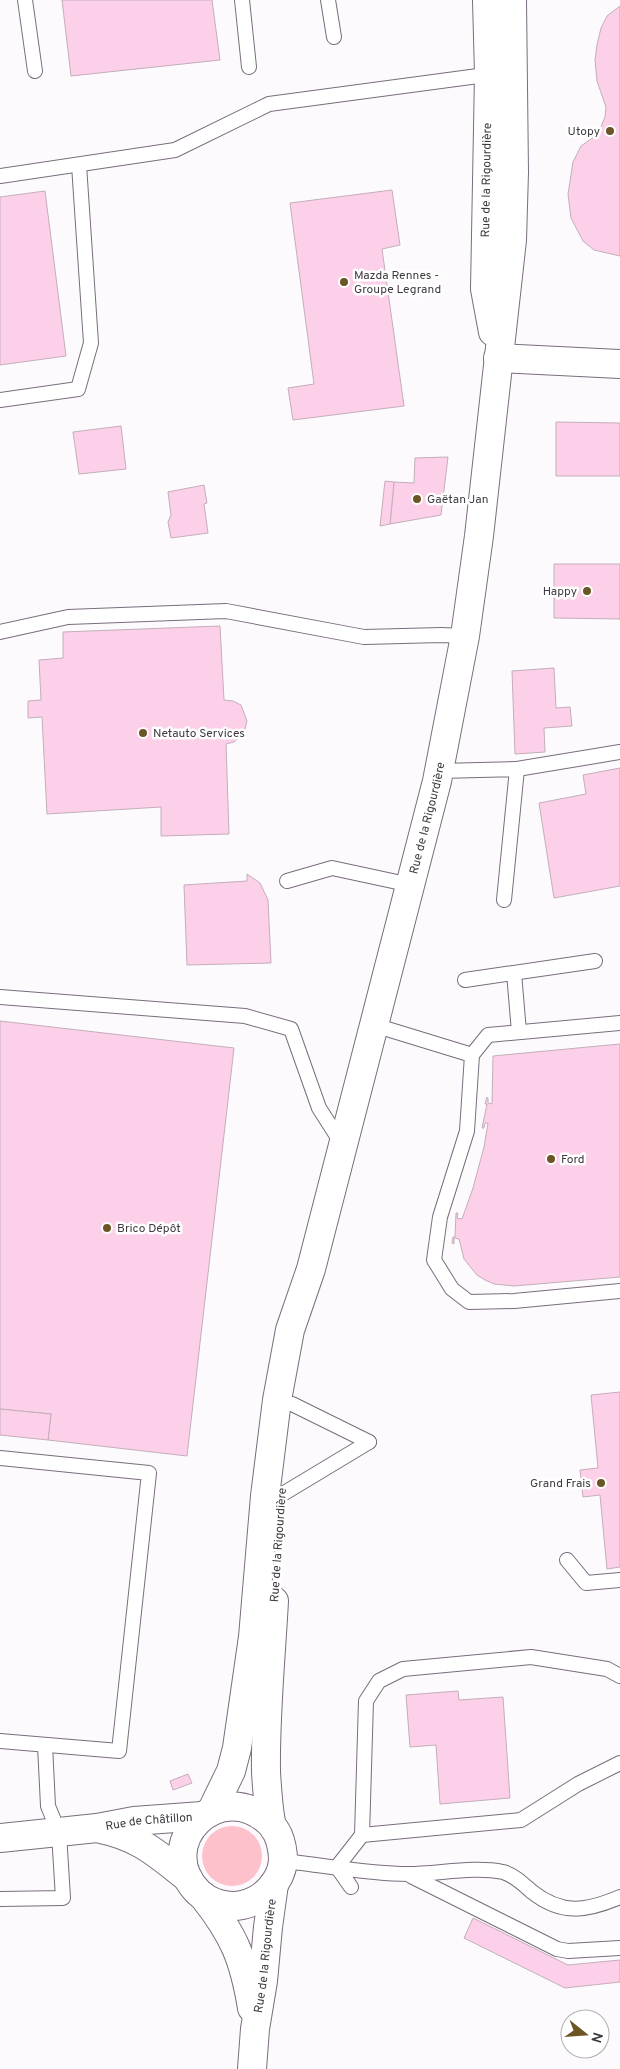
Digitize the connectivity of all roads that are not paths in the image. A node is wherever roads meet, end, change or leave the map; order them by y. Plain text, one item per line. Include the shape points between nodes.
1 (25, 0) edge
2 (242, 0) edge
3 (328, 0) edge
4 (487, 0) edge
5 (512, 0) edge
6 (334, 36) dead end
7 (249, 67) dead end
8 (35, 71) dead end
9 (501, 73) junction
10 (79, 165) junction
11 (0, 176) edge
12 (498, 358) junction
13 (620, 364) edge
14 (0, 400) edge
15 (0, 632) edge
16 (465, 636) junction
17 (620, 752) edge
18 (516, 770) junction
19 (439, 771) junction
20 (287, 881) dead end
21 (411, 885) junction
22 (504, 900) dead end
23 (596, 961) dead end
24 (514, 973) junction
25 (465, 980) dead end
26 (0, 997) edge
27 (620, 1024) edge
28 (374, 1025) junction
29 (519, 1032) junction
30 (472, 1054) junction
31 (342, 1144) junction
32 (310, 1269) junction
33 (620, 1291) edge
34 (292, 1404) junction
35 (0, 1458) edge
36 (281, 1495) junction
37 (567, 1560) dead end
38 (620, 1580) edge
39 (620, 1676) edge
40 (0, 1741) edge
41 (45, 1745) junction
42 (620, 1763) edge
43 (207, 1813) junction
44 (271, 1824) junction
45 (97, 1828) junction
46 (59, 1832) junction
47 (362, 1835) junction
48 (0, 1838) edge
49 (337, 1867) junction
50 (278, 1873) junction
51 (408, 1874) junction
52 (195, 1887) junction
53 (352, 1887) dead end
54 (618, 1898) edge
55 (0, 1899) edge
56 (620, 1948) edge
57 (255, 2029) junction
58 (252, 2069) edge

1 - 8 lane
2 - 7 lane
3 - 6 lane
4 - 9 street, Rue de la Rigourdière
5 - 9 street, Rue de la Rigourdière
9 - 10 lane via 269,104 175,150
9 - 12 street, Rue de la Rigourdière via 512,240
10 - 11 lane
10 - 14 lane via 90,343 78,389
12 - 13 street
12 - 16 street, Rue de la Rigourdière
15 - 16 lane via 68,617 226,611 364,637
16 - 19 street, Rue de la Rigourdière
17 - 18 lane
18 - 19 lane
18 - 22 lane
19 - 21 street, Rue de la Rigourdière
20 - 21 lane via 332,868
21 - 28 street, Rue de la Rigourdière
23 - 24 lane
24 - 25 lane
24 - 29 lane
26 - 31 lane via 244,1016 291,1030 319,1108
27 - 29 lane
28 - 30 lane
28 - 31 street, Rue de la Rigourdière
29 - 30 lane via 488,1035
30 - 33 lane via 467,1131 440,1217 434,1260 452,1290 469,1302
31 - 32 street, Rue de la Rigourdière
32 - 34 street, Rue de la Rigourdière
32 - 43 street, Rue de la Rigourdière via 290,1330 276,1400 253,1637 237,1748 231,1771
34 - 36 street, Rue de la Rigourdière
34 - 36 lane via 369,1442
35 - 41 lane via 149,1473 119,1751
36 - 44 street, Rue de la Rigourdière via 266,1773
37 - 38 lane via 586,1583
39 - 47 lane via 607,1669 531,1657 402,1669 379,1681 366,1701
40 - 41 lane
41 - 46 lane via 48,1806
42 - 47 lane via 578,1784 521,1820
43 - 44 street via 222,1807 244,1807 263,1816
43 - 45 street, Rue de Châtillon
43 - 52 street via 194,1824 184,1845 183,1856
44 - 50 street via 282,1848
45 - 46 street, Rue de Châtillon
45 - 52 street, Rue de Châtillon via 130,1837 148,1847
46 - 48 street, Rue de Châtillon
46 - 55 lane via 63,1898
47 - 49 lane
49 - 50 lane
49 - 51 lane via 372,1873
49 - 53 lane
50 - 52 street via 265,1894 242,1905 228,1906 215,1902
50 - 57 street, Rue de la Rigourdière
51 - 54 lane via 505,1872 542,1898 571,1909 592,1908
51 - 56 lane via 557,1949
52 - 57 street, Rue de la Rigourdière via 221,1919 241,1956
57 - 58 street, Rue de la Rigourdière

